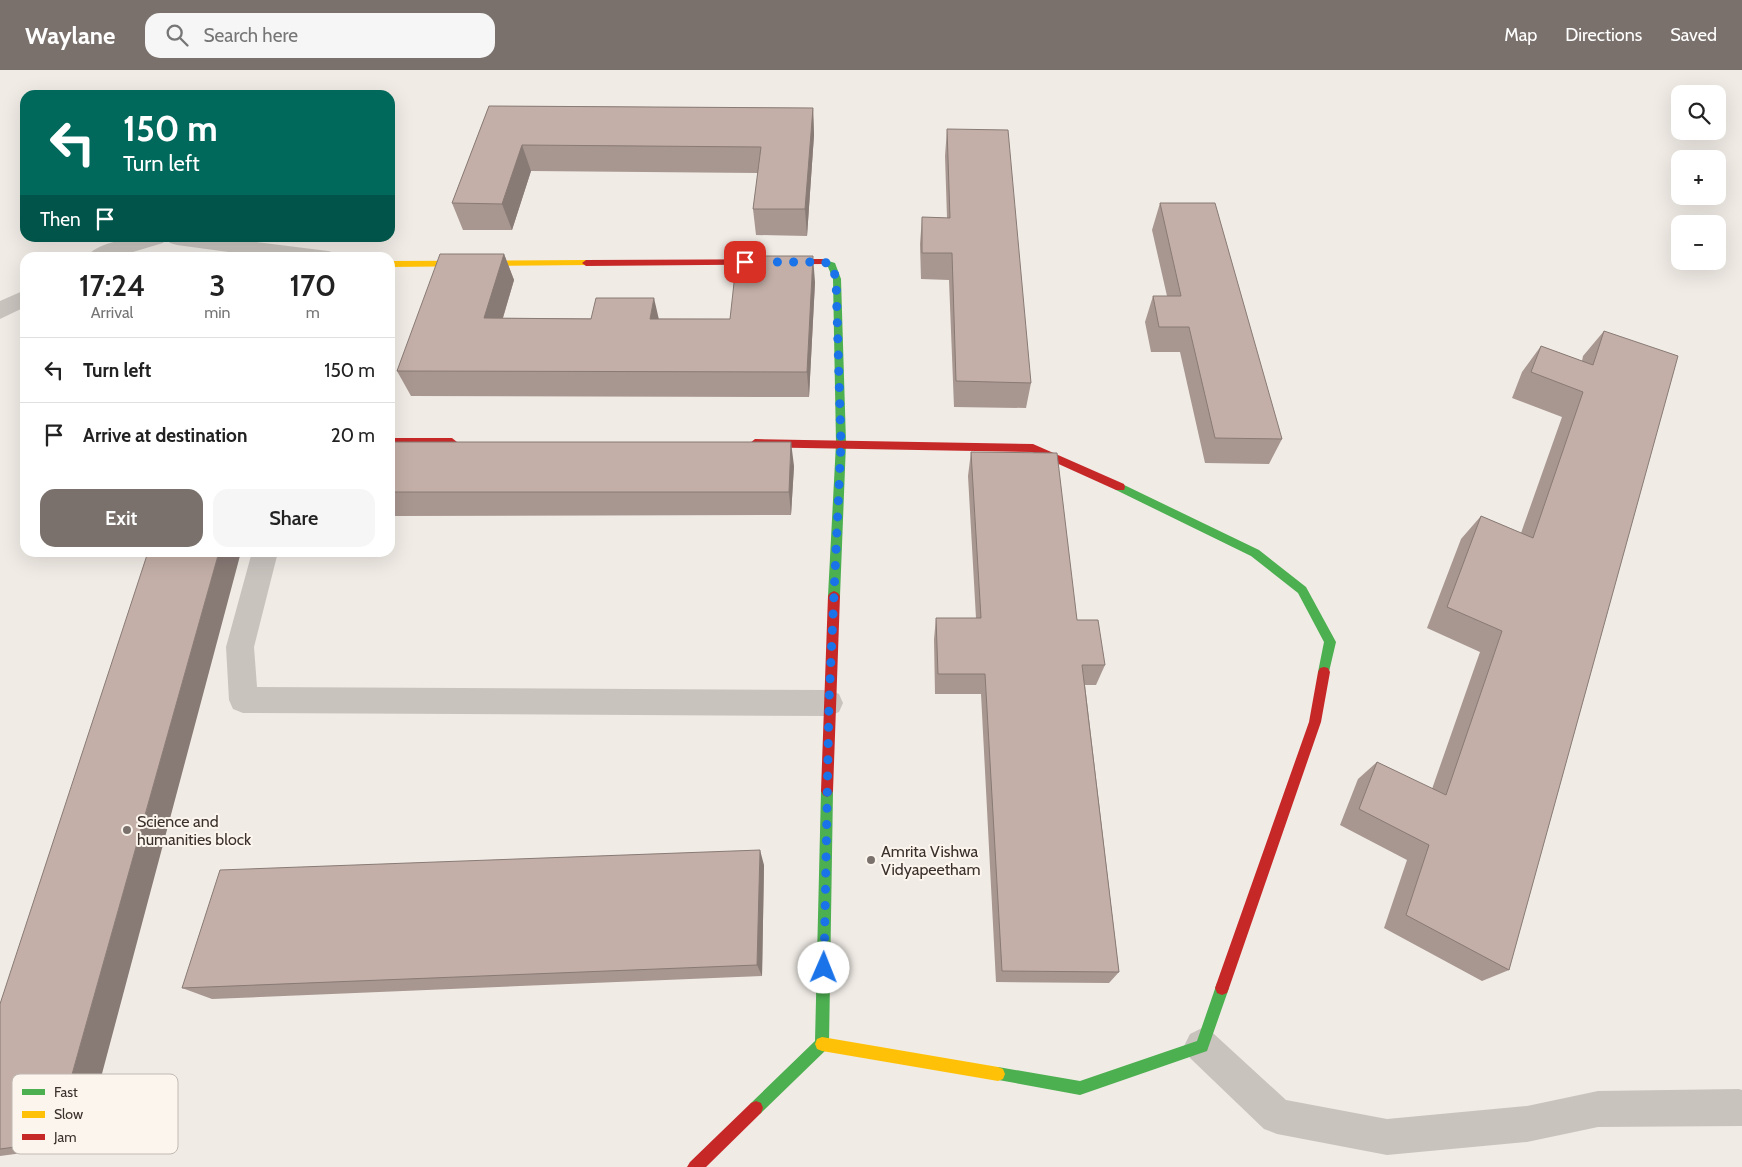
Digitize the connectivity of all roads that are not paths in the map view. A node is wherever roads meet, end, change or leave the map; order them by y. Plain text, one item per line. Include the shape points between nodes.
1 (141, 242) edge
2 (207, 242) edge
3 (106, 252) edge
4 (283, 252) edge
5 (395, 264) edge
6 (20, 300) edge
7 (0, 311) edge
8 (395, 442) edge
9 (468, 442) edge
10 (743, 443) edge
11 (841, 443) junction
12 (264, 557) edge
13 (829, 702) junction
14 (822, 1044) junction
15 (1202, 1046) junction
16 (1742, 1108) edge
17 (695, 1167) edge

1 - 3 street
2 - 4 street
5 - 11 street via 824,262 832,265 836,279
6 - 7 street
8 - 9 street
10 - 11 street
11 - 13 street
11 - 15 street via 1033,448 1146,498 1255,553 1302,590 1330,642 1315,722
12 - 13 street via 240,646 243,700
13 - 14 street
14 - 15 street via 1080,1088
14 - 17 street
15 - 16 street via 1277,1116 1387,1137 1527,1124 1598,1109

